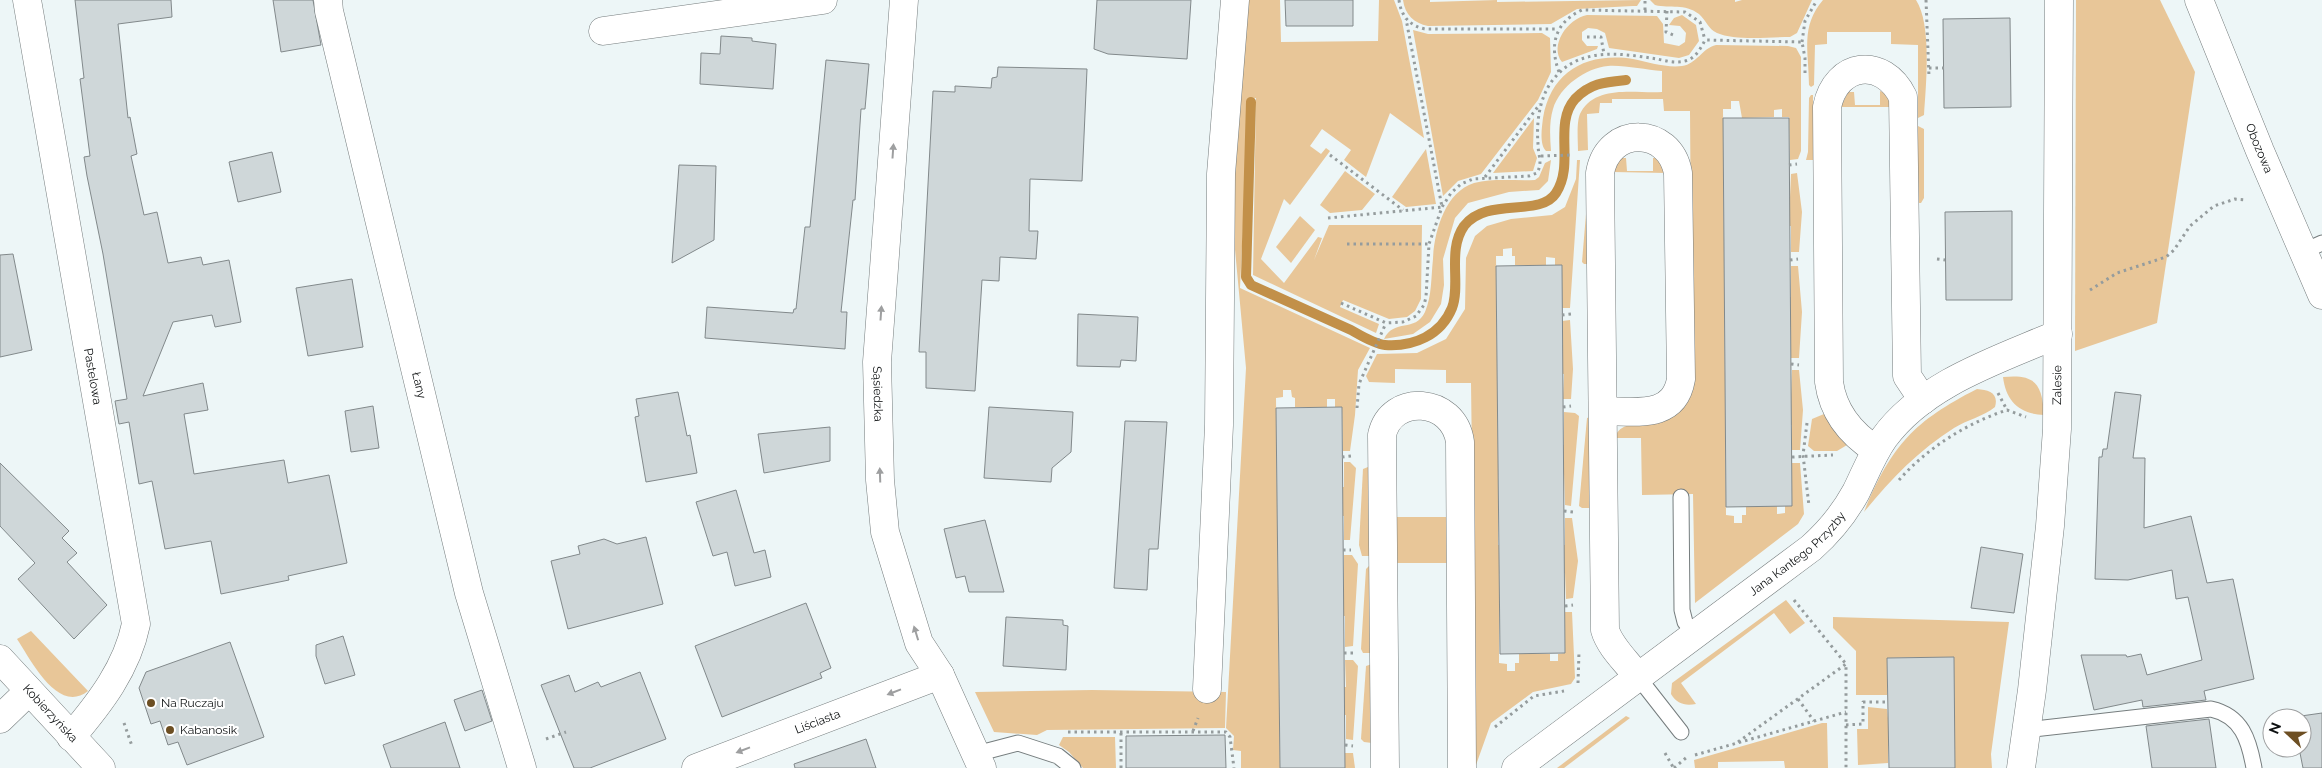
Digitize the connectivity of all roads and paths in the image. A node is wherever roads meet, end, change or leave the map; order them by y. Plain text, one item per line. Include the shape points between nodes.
1 (27, 0) edge
2 (328, 0) edge
3 (823, 0) edge
4 (904, 0) edge
5 (1235, 0) edge
6 (1399, 0) edge
7 (1646, 0) edge
8 (1817, 0) edge
9 (2059, 0) edge
10 (2200, 0) edge
11 (1645, 10) junction
12 (1667, 11) junction
13 (1406, 19) junction
14 (1558, 29) junction
15 (603, 31) dead end
16 (1676, 36) dead end
17 (1587, 37) dead end
18 (1705, 40) dead end
19 (1802, 42) dead end
20 (1604, 54) dead end
21 (1929, 68) dead end
22 (1944, 68) dead end
23 (1559, 72) dead end
24 (1542, 101) dead end
25 (1330, 155) dead end
26 (1580, 155) dead end
27 (1541, 156) dead end
28 (1485, 177) dead end
29 (2280, 197) junction
30 (1404, 211) junction
31 (1328, 218) dead end
32 (1347, 244) dead end
33 (1429, 244) dead end
34 (2313, 247) edge
35 (2322, 295) edge
36 (1386, 323) dead end
37 (2058, 323) junction
38 (1371, 357) dead end
39 (1997, 390) dead end
40 (1923, 400) junction
41 (1574, 406) dead end
42 (1562, 407) dead end
43 (2007, 410) dead end
44 (1602, 411) junction
45 (1876, 450) junction
46 (1835, 455) dead end
47 (1792, 457) dead end
48 (1681, 497) dead end
49 (1799, 605) dead end
50 (1695, 635) junction
51 (0, 659) edge
52 (1846, 664) junction
53 (940, 675) junction
54 (1638, 677) junction
55 (1207, 689) dead end
56 (29, 691) junction
57 (1798, 699) junction
58 (1887, 702) dead end
59 (1846, 712) junction
60 (0, 719) edge
61 (1814, 721) junction
62 (1846, 724) junction
63 (2026, 730) junction
64 (566, 732) dead end
65 (1121, 732) junction
66 (1681, 732) dead end
67 (71, 737) junction
68 (545, 740) dead end
69 (1738, 742) junction
70 (1039, 750) junction
71 (979, 761) edge
72 (101, 768) edge
73 (522, 768) edge
74 (696, 768) edge
75 (1072, 768) edge
76 (1121, 768) edge
77 (1234, 768) edge
78 (1384, 768) edge
79 (1462, 768) edge
80 (1516, 768) edge
81 (1674, 768) edge
82 (1846, 768) edge
83 (2021, 768) edge
84 (2254, 768) edge

1 - 67 street, Pastelowa via 136,624 132,645 123,664
2 - 73 street, Łany via 468,593
3 - 15 street
53 -> 4 street, Sąsiedzka via 916,634 885,532 880,480 877,362
5 - 55 street via 1221,174 1219,425
6 - 13 path
7 - 11 path
8 - 19 path via 1805,21
9 - 37 street, Zalesie
10 - 29 street, Obozowa
11 - 12 path
11 - 14 path via 1582,10 1568,16
12 - 16 path via 1666,32
12 - 18 path via 1686,12 1696,18
13 - 14 path via 1425,29
13 - 30 path via 1442,208
14 - 23 path via 1555,61
17 - 20 path via 1601,37
21 - 22 path
24 - 28 path
25 - 30 path
26 - 27 path
29 - 34 street, Obozowa
29 - 37 path via 2235,200 2214,206 2190,226 2166,257 2117,273
30 - 31 path
32 - 33 path
34 - 35 street, Obozowa
36 - 38 path
37 - 40 street, Jana Kantego Przyzby
37 - 63 street, Zalesie via 2058,428
39 - 43 path
40 - 45 street, Jana Kantego Przyzby via 1889,431
40 - 45 street via 1907,376 1903,97 1885,74 1858,70 1850,72 1837,83 1827,107 1829,382 1838,412 1858,438
41 - 42 path
44 - 44 street via 1649,411 1664,407 1672,402 1680,387 1678,173 1673,156 1660,143 1647,138 1632,138 1616,144 1601,165
44 - 54 street via 1604,630 1610,644
45 - 50 street, Jana Kantego Przyzby via 1847,507 1826,534
46 - 47 path
48 - 50 lane via 1682,610 1685,622
49 - 52 path
50 - 54 street, Jana Kantego Przyzby
51 - 56 street, Kobierzyńska
52 - 57 path
52 - 59 path
53 - 71 street, Sąsiedzka
53 -> 74 street, Liściasta
54 - 66 lane
54 - 80 street, Jana Kantego Przyzby
56 - 60 street
56 - 67 street, Kobierzyńska
57 - 61 path
57 - 69 path
58 - 62 path via 1863,702 1863,724
59 - 61 path
59 - 62 path
61 - 69 path
62 - 82 path
63 - 83 street, Zalesie
63 - 84 lane via 2211,709 2221,711 2238,723 2246,735
64 - 68 path
65 - 70 path via 1044,734
65 - 76 path
65 - 77 path via 1226,732 1230,737
67 - 72 street, Kobierzyńska
69 - 81 path via 1688,756
70 - 71 lane via 1018,743
70 - 75 lane via 1058,756
78 - 79 street via 1382,436 1392,416 1404,408 1418,407 1438,409 1451,418 1459,433

